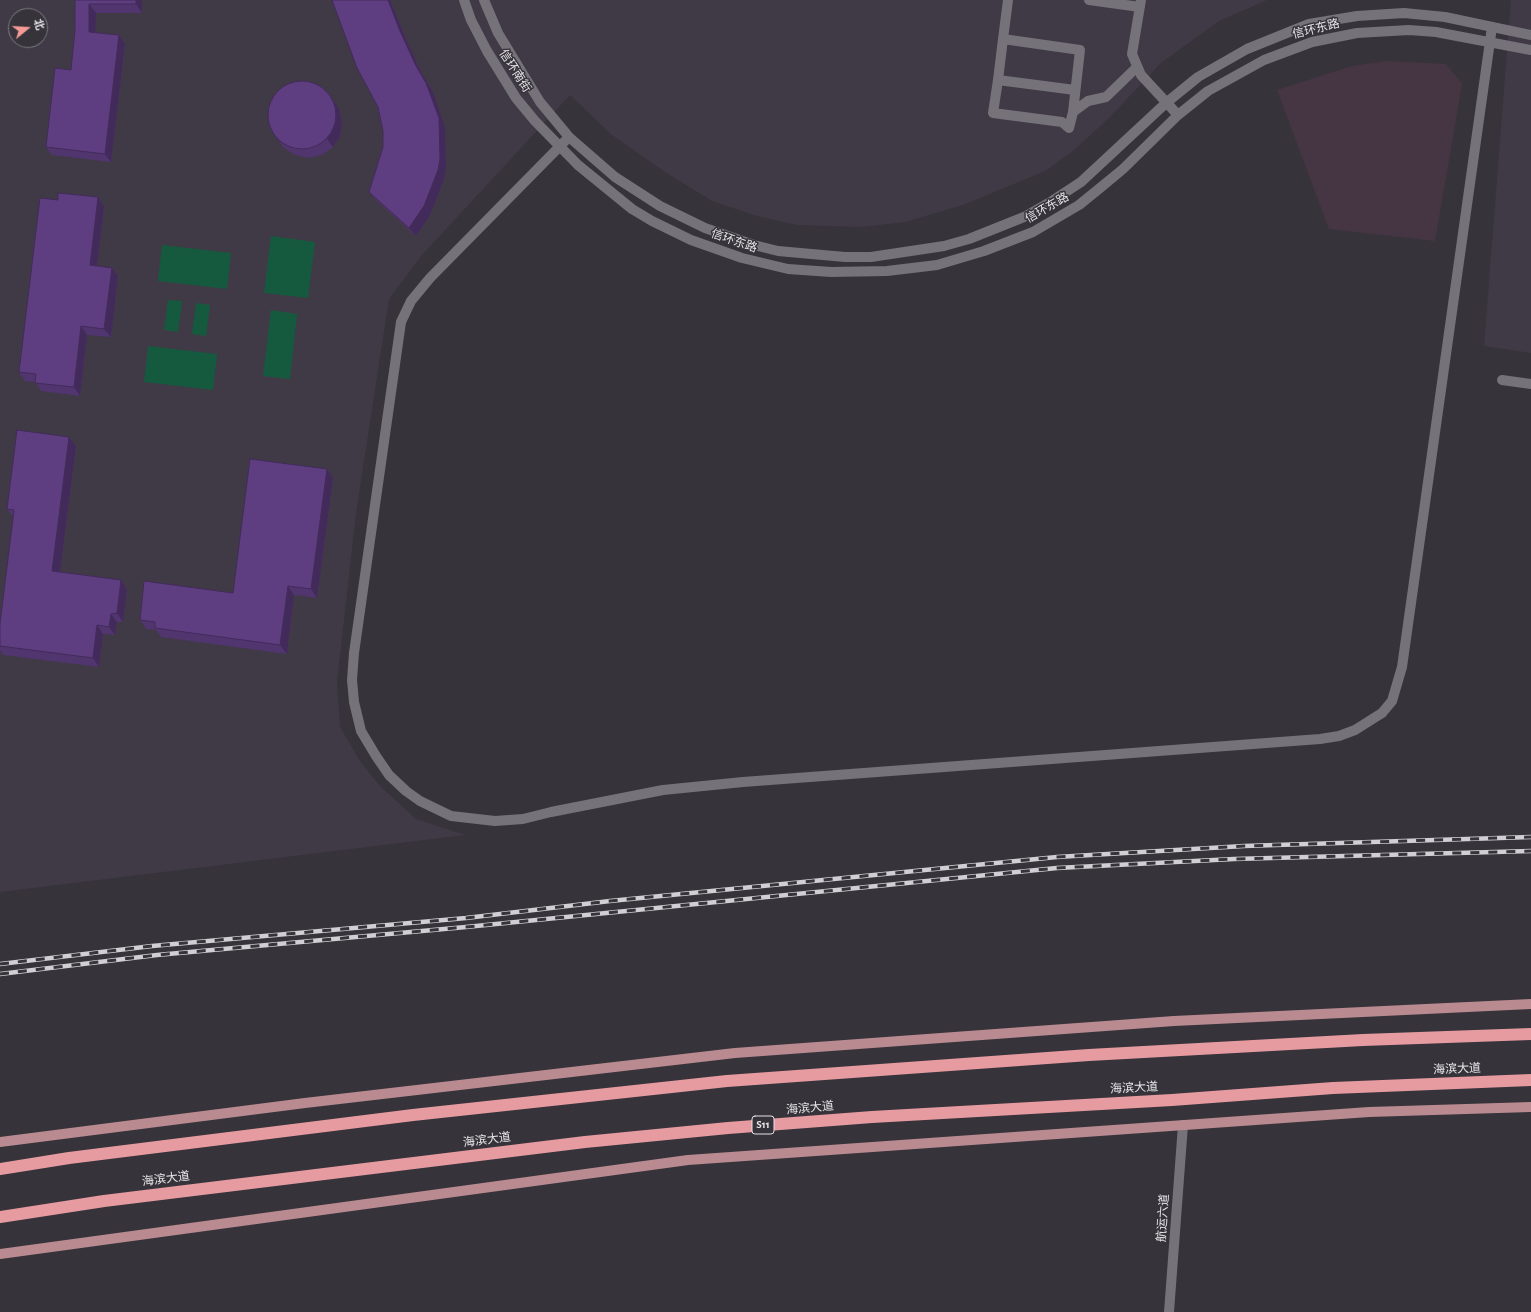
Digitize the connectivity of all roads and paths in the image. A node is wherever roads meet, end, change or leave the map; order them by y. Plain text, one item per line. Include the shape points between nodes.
1 (464, 0) edge
2 (484, 0) edge
3 (1008, 0) edge
4 (1089, 0) edge
5 (1140, 4) edge
6 (1492, 27) junction
7 (1531, 35) edge
8 (1003, 39) junction
9 (1490, 43) junction
10 (1531, 50) edge
11 (1137, 67) junction
12 (998, 80) junction
13 (1075, 90) junction
14 (1166, 103) junction
15 (1073, 112) junction
16 (1178, 115) junction
17 (569, 137) junction
18 (559, 147) junction
19 (1502, 380) dead end
20 (1531, 384) edge
21 (1531, 1004) edge
22 (1531, 1034) edge
23 (1531, 1080) edge
24 (1531, 1107) edge
25 (1183, 1125) junction
26 (0, 1142) edge
27 (0, 1169) edge
28 (0, 1217) edge
29 (0, 1254) edge
30 (1169, 1312) edge

1 - 18 street, 信环南街 via 471,20 501,75 534,121
2 - 17 street, 信环南街 via 498,32 520,70 540,102
3 - 8 street
4 - 5 street
5 - 11 street via 1132,54
6 - 7 street, 信环东路
6 - 9 street
6 - 14 street, 信环东路 via 1404,12 1309,24 1228,59 1198,77
8 - 12 street
8 - 13 street via 1080,50
9 - 10 street, 信环东路
9 - 16 street, 信环东路 via 1436,32 1409,30 1357,33 1312,42 1240,71 1208,91
9 - 18 street via 1402,667 1392,702 1382,713 1355,730 1320,739 743,782 663,790 522,819 474,820 451,816 433,809 406,791 389,775 361,731 352,680 354,647 401,322 411,300 430,278
11 - 14 street
11 - 15 street via 1106,98 1088,101
12 - 13 street
12 - 15 street via 993,113 1062,122 1069,128
13 - 15 street
14 - 16 street
14 - 17 street, 信环东路 via 1081,182 1024,217 956,242 871,257 822,256 778,251 705,228 637,192 603,168
16 - 18 street, 信环东路 via 1100,188 1033,232 960,259 888,271 831,272 788,269 718,250 670,230 632,209 592,178
17 - 18 street
19 - 20 street
21 - 26 main road via 1174,1021 735,1053 305,1103
22 - 27 highway via 1090,1054 727,1081 413,1115
23 - 28 highway, 海滨大道 / S11 via 1333,1088 728,1128 585,1142 104,1201
24 - 25 main road via 1369,1112
25 - 29 main road via 688,1160
25 - 30 street, 航运六道

